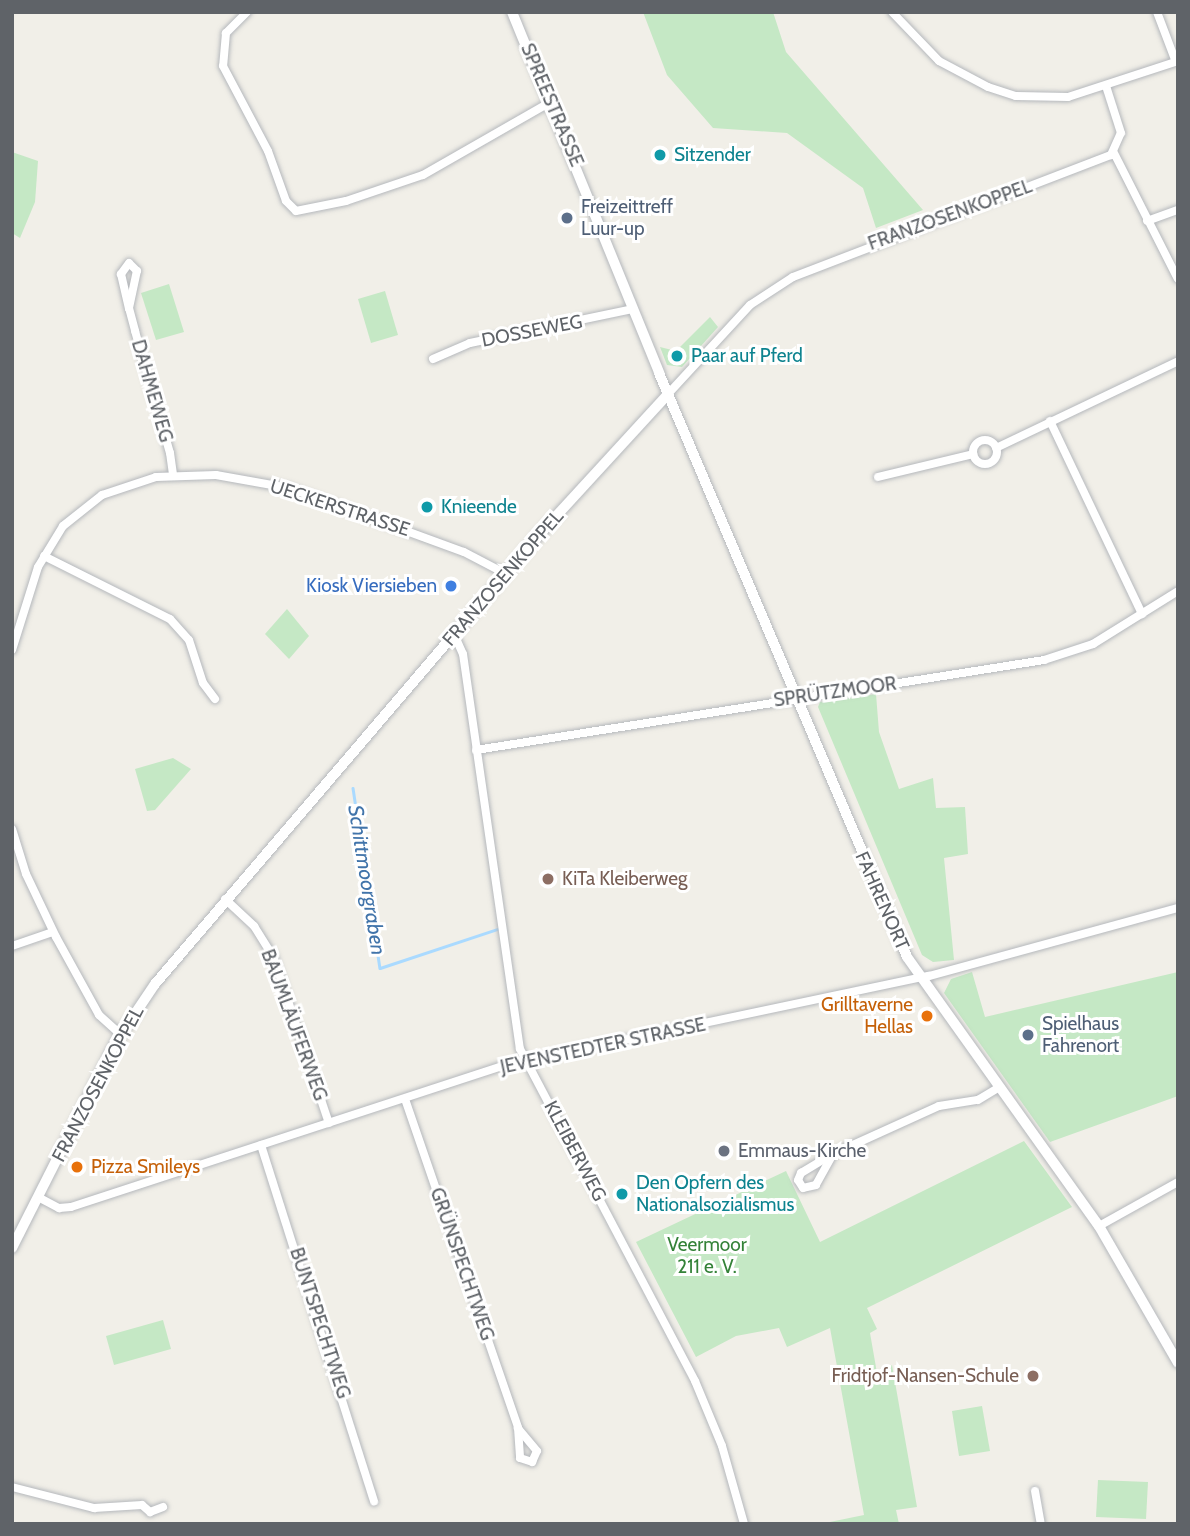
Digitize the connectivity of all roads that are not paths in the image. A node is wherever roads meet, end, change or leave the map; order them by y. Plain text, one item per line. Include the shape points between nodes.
1 (247, 12) edge
2 (512, 12) edge
3 (892, 12) edge
4 (1157, 12) edge
5 (1177, 62) edge
6 (1106, 86) junction
7 (552, 101) junction
8 (1114, 153) junction
9 (1178, 210) edge
10 (1147, 220) junction
11 (1178, 279) edge
12 (130, 308) junction
13 (633, 309) junction
14 (433, 359) dead end
15 (1178, 361) edge
16 (668, 394) junction
17 (1050, 421) junction
18 (996, 448) junction
19 (974, 454) junction
20 (173, 475) junction
21 (878, 477) dead end
22 (44, 556) junction
23 (506, 574) junction
24 (1178, 591) edge
25 (1142, 614) junction
26 (454, 634) junction
27 (12, 650) edge
28 (796, 698) junction
29 (215, 699) dead end
30 (476, 750) junction
31 (12, 829) edge
32 (225, 899) junction
33 (1178, 908) edge
34 (53, 932) junction
35 (12, 946) edge
36 (919, 978) junction
37 (120, 1034) junction
38 (527, 1061) junction
39 (998, 1088) junction
40 (405, 1099) junction
41 (329, 1123) junction
42 (261, 1145) junction
43 (833, 1154) junction
44 (1178, 1182) edge
45 (38, 1197) junction
46 (1099, 1226) junction
47 (12, 1248) edge
48 (1178, 1363) edge
49 (518, 1428) dead end
50 (12, 1487) edge
51 (1035, 1491) dead end
52 (374, 1501) dead end
53 (163, 1507) dead end
54 (150, 1512) junction
55 (152, 1524) edge
56 (744, 1524) edge
57 (1041, 1524) edge

1 - 7 street via 223,41 226,76 268,151 286,201 296,211 346,201 423,175
2 - 7 street, SPREESTRASSE
3 - 6 street via 932,57 995,90 1056,98
4 - 5 street
5 - 6 street
6 - 8 street via 1121,133
7 - 13 street, SPREESTRASSE
8 - 10 street
8 - 16 street, FRANZOSENKOPPEL via 793,277 750,305
9 - 10 street
10 - 11 street
12 - 12 street, DAHMEWEG via 137,271 129,263 121,272
12 - 20 street, DAHMEWEG
13 - 14 street, DOSSEWEG via 470,343
13 - 16 street, SPREESTRASSE
15 - 17 street
16 - 23 street, FRANZOSENKOPPEL
16 - 28 street, FAHRENORT
17 - 18 street
17 - 25 street
18 - 19 street via 982,440
18 - 19 street via 994,459 986,463
19 - 21 street
20 - 22 street, UECKERSTRASSE via 123,486 92,501 63,526
20 - 23 street, UECKERSTRASSE via 240,477 300,491 464,552
22 - 27 street, UECKERSTRASSE
22 - 29 street via 170,619 189,640 203,683
23 - 26 street, FRANZOSENKOPPEL
24 - 25 street, SPRÜTZMOOR
25 - 28 street, SPRÜTZMOOR via 1093,644 1044,660
26 - 30 street, KLEIBERWEG via 463,654
26 - 32 street, FRANZOSENKOPPEL
28 - 30 street, SPRÜTZMOOR
28 - 36 street, FAHRENORT
30 - 38 street, KLEIBERWEG via 520,1049
31 - 34 street
32 - 37 street, FRANZOSENKOPPEL
32 - 41 street, BAUMLÄUFERWEG via 254,926 274,956
33 - 36 street, JEVENSTEDTER STRASSE
34 - 35 street
34 - 37 street via 99,1015
36 - 38 street, JEVENSTEDTER STRASSE
36 - 39 street, FAHRENORT
37 - 45 street, FRANZOSENKOPPEL
38 - 40 street, JEVENSTEDTER STRASSE
38 - 56 street, KLEIBERWEG via 695,1381 722,1446
39 - 43 street via 978,1100 939,1105
39 - 46 street, FAHRENORT
40 - 41 street, JEVENSTEDTER STRASSE
40 - 49 street, GRÜNSPECHTWEG
41 - 42 street, JEVENSTEDTER STRASSE
42 - 45 street, JEVENSTEDTER STRASSE via 71,1207 59,1208
42 - 52 street, BUNTSPECHTWEG
43 - 43 street via 801,1173 803,1188 816,1185
44 - 46 street
45 - 47 street, FRANZOSENKOPPEL
46 - 48 street, FAHRENORT
50 - 54 street via 77,1505 142,1505
51 - 57 street
53 - 54 street
54 - 55 street

